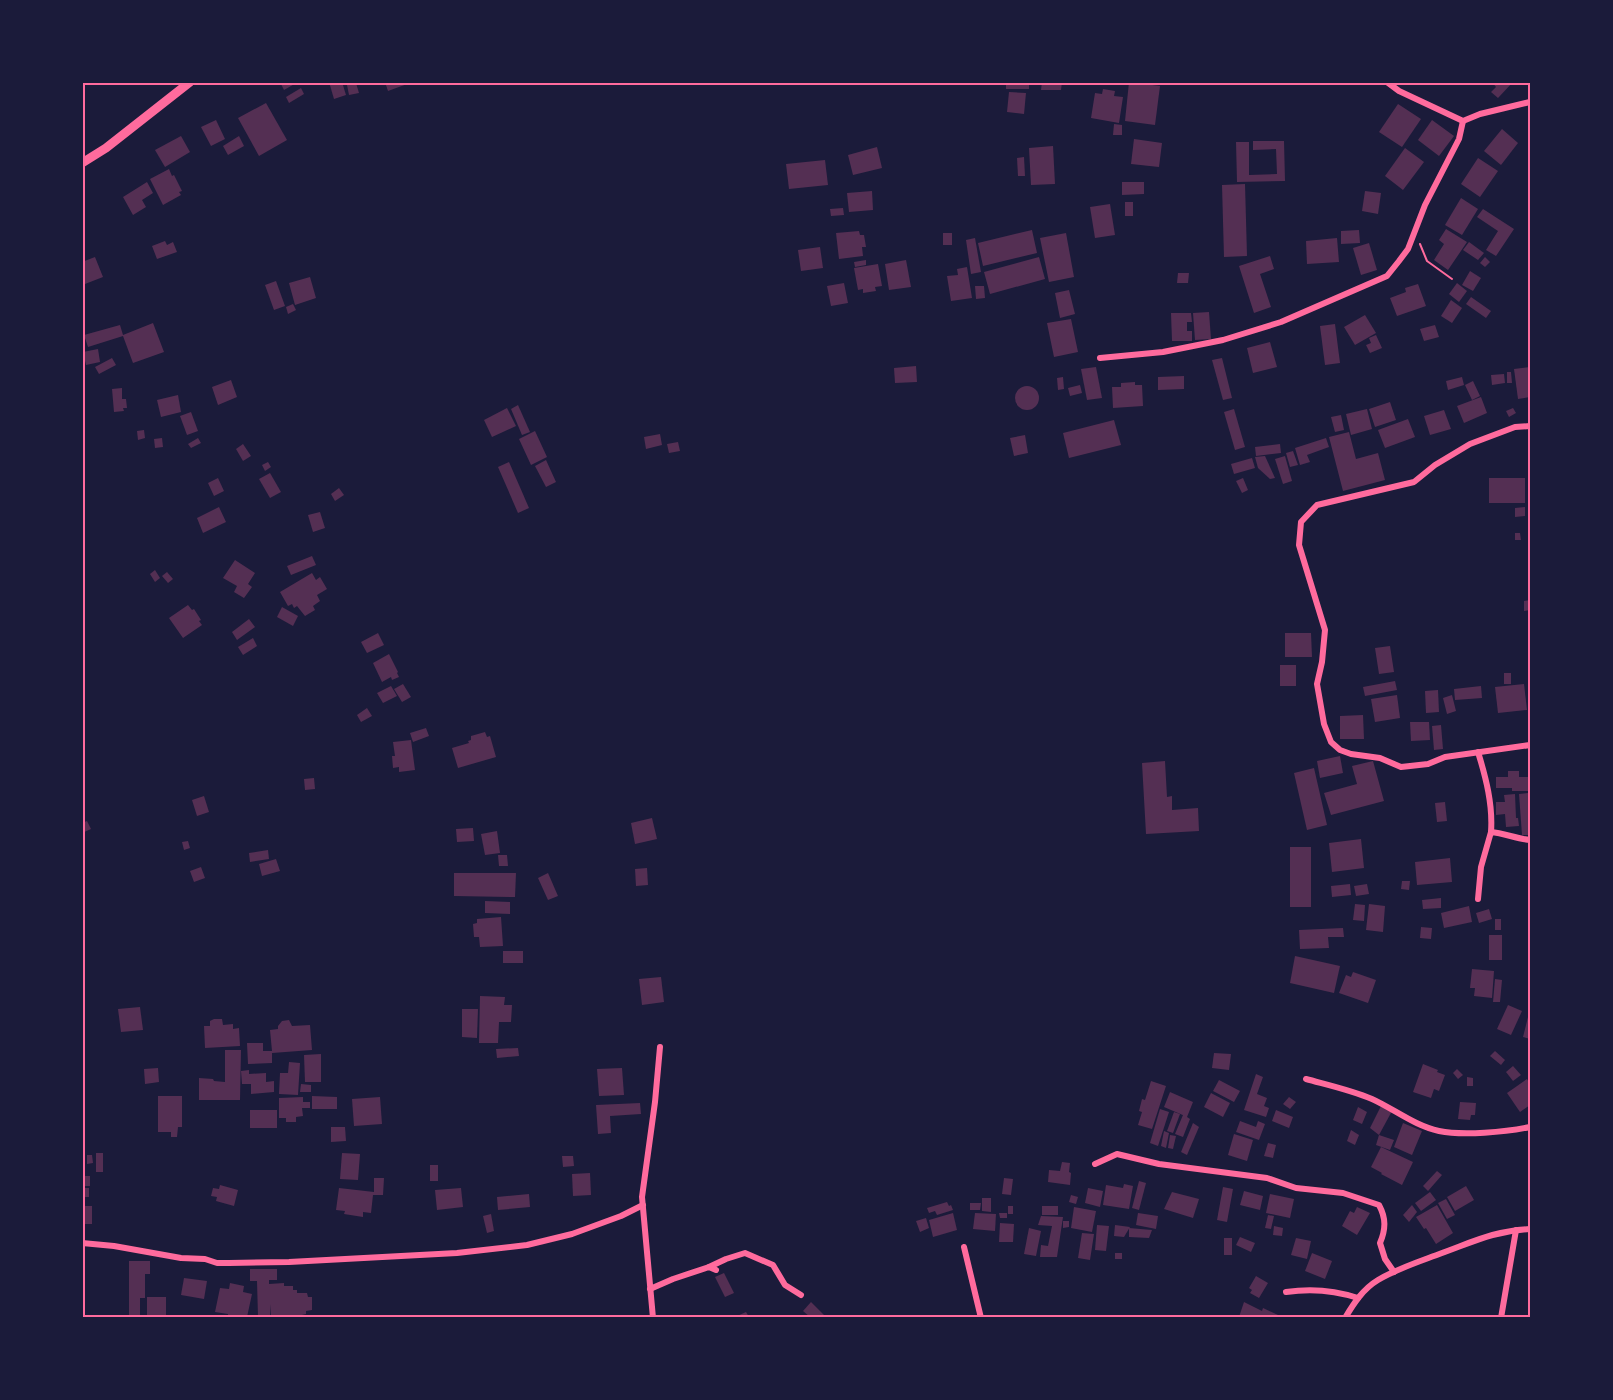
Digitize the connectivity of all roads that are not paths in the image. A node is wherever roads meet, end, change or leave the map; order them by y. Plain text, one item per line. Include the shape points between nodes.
1 (190, 82) edge
2 (1387, 82) edge
3 (1530, 102) edge
4 (1463, 121) junction
5 (82, 164) edge
6 (1100, 358) dead end
7 (1530, 426) edge
8 (1530, 745) edge
9 (1478, 752) junction
10 (1491, 832) junction
11 (1530, 840) edge
12 (1478, 899) dead end
13 (660, 1047) dead end
14 (1306, 1079) dead end
15 (1530, 1127) edge
16 (1095, 1164) dead end
17 (643, 1205) junction
18 (1530, 1229) edge
19 (1515, 1230) junction
20 (82, 1243) edge
21 (964, 1248) dead end
22 (1394, 1272) junction
23 (650, 1289) junction
24 (1286, 1292) dead end
25 (801, 1295) dead end
26 (1358, 1298) junction
27 (653, 1317) edge
28 (981, 1317) edge
29 (1345, 1317) edge
30 (1501, 1317) edge

1 - 5 street
2 - 4 street
3 - 4 street
4 - 6 street via 1459,139 1425,205 1408,249 1387,276 1281,322 1223,340 1163,352
7 - 9 street via 1515,427 1470,444 1414,482 1317,505 1300,522 1299,545 1325,630 1317,684 1331,742 1351,754 1380,758 1401,767
8 - 9 street
9 - 10 street via 1488,784
10 - 11 street
10 - 12 street via 1481,867
13 - 17 street
14 - 15 street via 1371,1099 1437,1131 1514,1131
16 - 22 street via 1117,1154 1159,1164 1267,1178 1296,1188 1343,1193 1379,1205 1385,1217 1380,1243
17 - 20 street via 572,1234 527,1245 457,1253 217,1263
17 - 23 street
18 - 19 street
19 - 22 street via 1482,1237
19 - 30 street
21 - 28 street
22 - 26 street via 1377,1280
23 - 25 street via 673,1278 713,1269 726,1259 745,1253 773,1265 785,1285
23 - 27 street
24 - 26 street via 1323,1290
26 - 29 street

